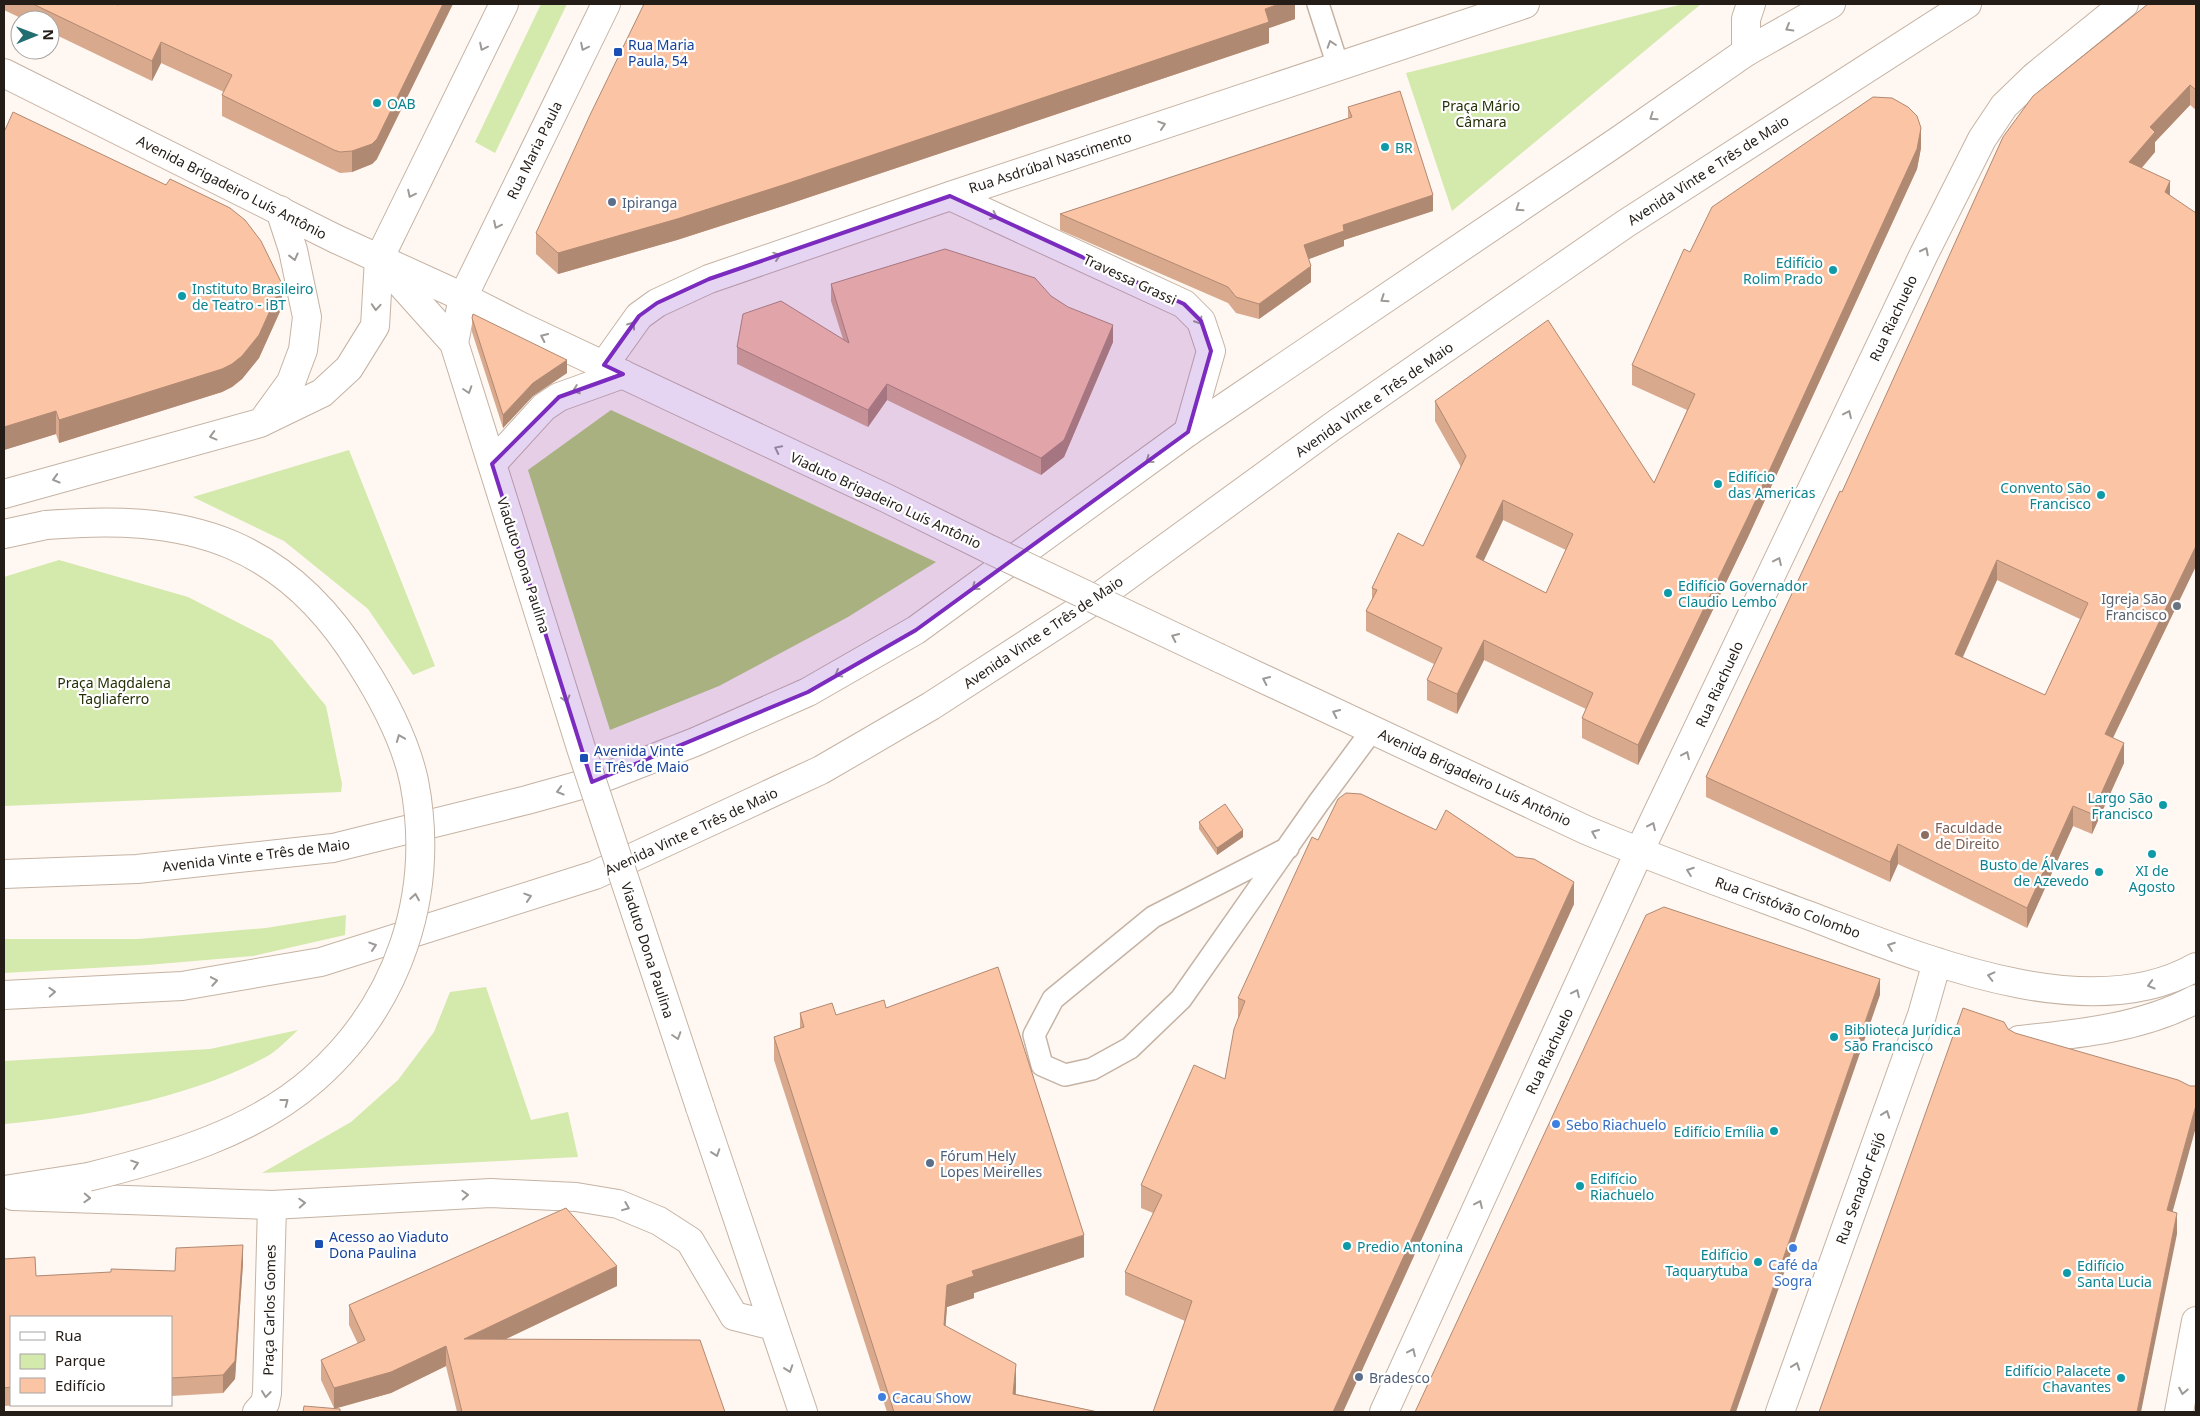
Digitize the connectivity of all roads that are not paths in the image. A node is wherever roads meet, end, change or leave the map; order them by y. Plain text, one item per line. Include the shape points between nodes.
1 (504, 4) edge
2 (606, 4) edge
3 (1318, 4) edge
4 (1525, 4) edge
5 (1751, 4) edge
6 (1831, 4) edge
7 (1967, 4) edge
8 (2124, 4) edge
9 (1746, 52) junction
10 (1338, 66) junction
11 (4, 73) edge
12 (950, 196) junction
13 (280, 210) junction
14 (379, 259) junction
15 (463, 297) junction
16 (454, 343) junction
17 (613, 370) junction
18 (260, 423) junction
19 (1188, 432) junction
20 (492, 464) junction
21 (4, 494) edge
22 (4, 534) edge
23 (1311, 701) joint
24 (1372, 730) junction
25 (1288, 848) junction
26 (1639, 852) junction
27 (4, 874) edge
28 (1937, 962) junction
29 (2196, 967) edge
30 (4, 995) edge
31 (2196, 999) edge
32 (2084, 1059) edge
33 (4, 1190) edge
34 (4, 1195) edge
35 (272, 1205) junction
36 (2196, 1321) edge
37 (774, 1326) junction
38 (257, 1412) edge
39 (803, 1412) edge
40 (1384, 1412) edge
41 (1780, 1412) edge
42 (2179, 1412) edge

1 -> 14 main road
2 -> 15 main road, Rua Maria Paula
10 -> 3 lane
4 - 10 main road, Rua Asdrúbal Nascimento
5 - 9 main road via 1746,19
6 -> 9 main road, Avenida Vinte e Três de Maio
30 -> 7 main road, Avenida Vinte e Três de Maio via 182,986 321,962 595,875 821,770 931,706 1093,601 1333,426 1625,224
26 -> 8 main road, Rua Riachuelo via 1982,139 2004,106 2034,77
9 -> 19 main road, Avenida Vinte e Três de Maio
12 -> 10 main road, Rua Asdrúbal Nascimento
11 - 13 main road, Avenida Brigadeiro Luís Antônio
17 -> 12 main road, Rua Asdrúbal Nascimento via 639,316 657,303 709,279
12 -> 19 main road, Travessa Grassi via 1184,304 1200,321 1211,351
13 - 14 main road, Avenida Brigadeiro Luís Antônio
13 -> 18 main road via 293,250 307,316 303,350 291,382
14 - 15 main road, Avenida Brigadeiro Luís Antônio
14 - 16 main road, Viaduto Dona Paulina
14 -> 18 main road via 375,326 349,368 322,392
15 - 16 main road, Viaduto Dona Paulina
17 -> 15 main road, Viaduto Brigadeiro Luís Antônio
16 -> 20 main road, Viaduto Dona Paulina
17 -> 20 main road via 544,407
23 -> 17 main road, Viaduto Brigadeiro Luís Antônio, bridge
18 -> 21 main road
19 -> 27 main road, Avenida Vinte e Três de Maio via 916,630 808,692 695,742 595,781 333,848 137,869
20 -> 37 main road, Viaduto Dona Paulina, bridge via 581,748
33 -> 22 main road, bridge via 126,1168 210,1140 256,1120 314,1080 348,1045 381,1000 394,975 410,926 418,878 414,782 402,741 351,647 316,604 287,577 232,546 172,527 92,521 46,525
24 -> 23 main road, Avenida Brigadeiro Luís Antônio
24 - 25 lane
26 -> 24 main road, Avenida Brigadeiro Luís Antônio
25 - 25 lane via 1181,999 1130,1048 1092,1069 1066,1075 1042,1065 1034,1035 1052,999 1153,918
28 -> 26 main road, Rua Cristóvão Colombo
40 -> 26 main road, Rua Riachuelo
29 -> 28 main road via 2144,987 2088,992 2025,984
41 -> 28 main road, Rua Senador Feijó via 1922,1015
31 - 32 main road via 2124,1024 2085,1033 2019,1040
34 -> 35 main road
35 -> 37 main road via 491,1193 618,1204 659,1221 690,1241 734,1316
35 -> 38 main road, Praça Carlos Gomes via 267,1393 265,1403
36 -> 42 main road
37 -> 39 main road, Viaduto Dona Paulina

